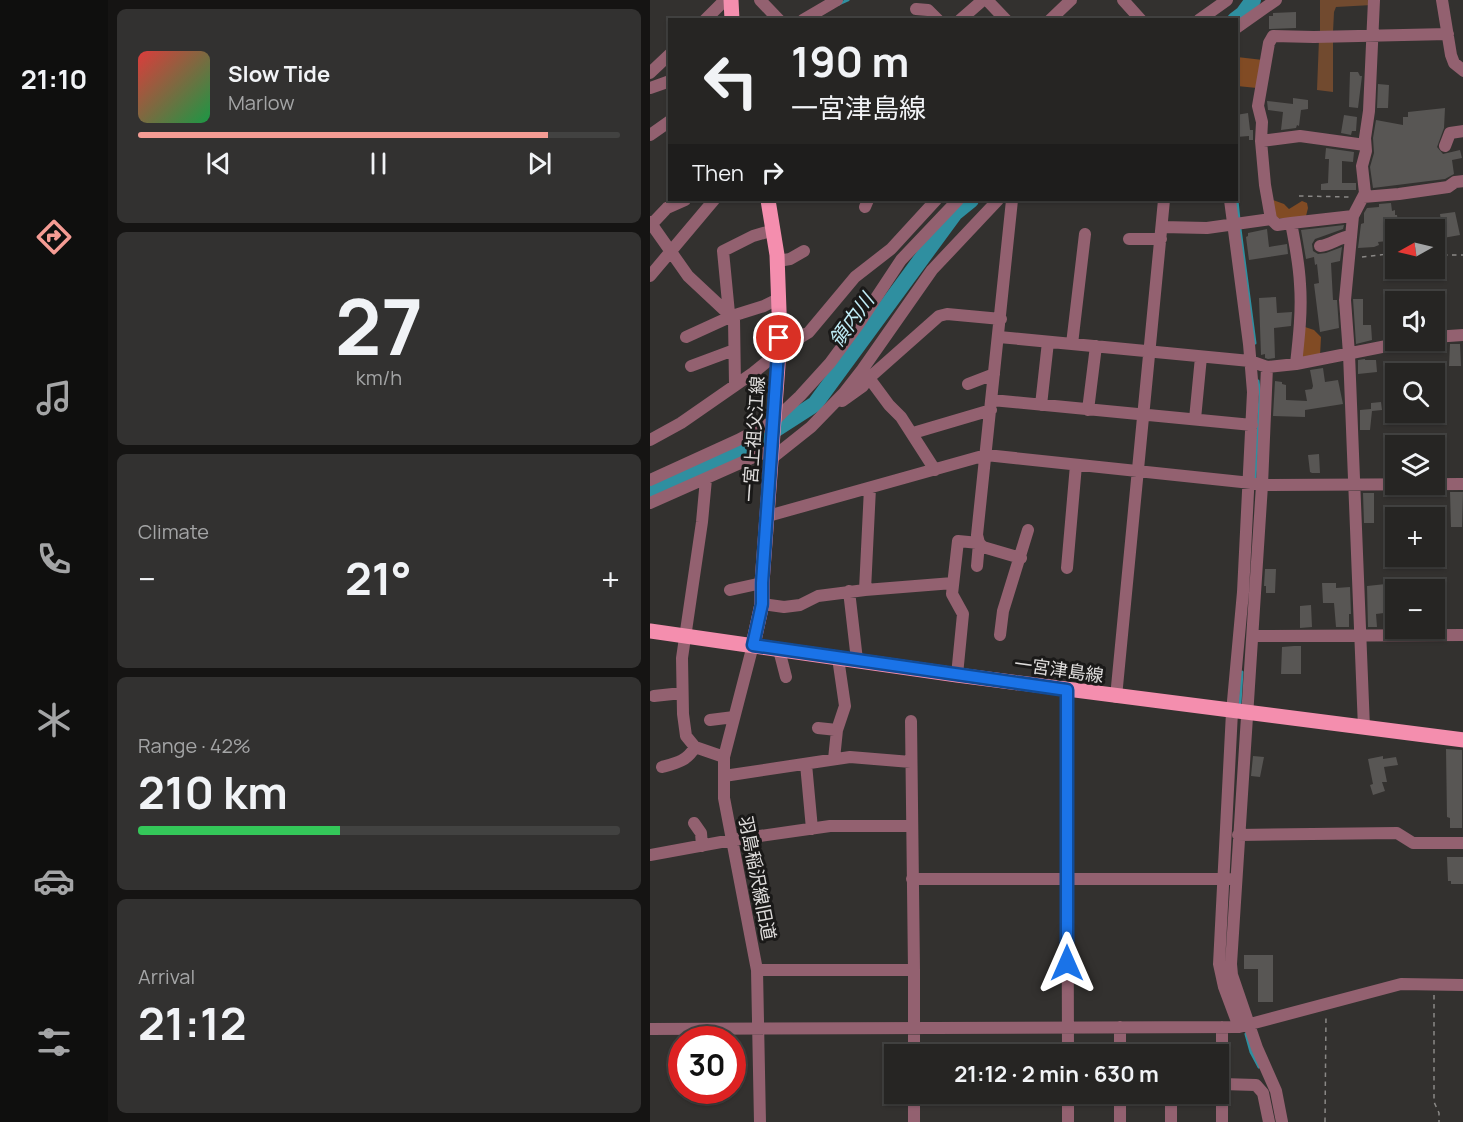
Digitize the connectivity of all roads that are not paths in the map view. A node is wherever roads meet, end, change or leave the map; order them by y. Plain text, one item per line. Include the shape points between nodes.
1 (725, 0) edge
2 (731, 0) edge
3 (760, 0) edge
4 (838, 0) edge
5 (985, 0) edge
6 (1071, 0) edge
7 (1123, 0) edge
8 (1227, 0) edge
9 (1276, 0) edge
10 (1374, 0) edge
11 (1442, 0) edge
12 (1260, 4) edge
13 (916, 9) dead end
14 (707, 18) edge
15 (732, 18) edge
16 (777, 18) edge
17 (806, 18) edge
18 (936, 18) edge
19 (962, 18) edge
20 (1004, 18) edge
21 (1052, 18) edge
22 (1139, 18) edge
23 (1202, 18) edge
24 (1238, 26) edge
25 (1448, 34) junction
26 (1372, 36) junction
27 (668, 56) edge
28 (1463, 71) edge
29 (650, 73) edge
30 (668, 82) edge
31 (650, 88) edge
32 (668, 122) edge
33 (1463, 130) edge
34 (650, 135) edge
35 (1261, 141) junction
36 (1365, 145) junction
37 (1445, 146) dead end
38 (1463, 181) edge
39 (1363, 197) junction
40 (683, 201) edge
41 (710, 201) edge
42 (773, 201) edge
43 (935, 201) edge
44 (957, 201) edge
45 (997, 201) edge
46 (1012, 201) edge
47 (1164, 201) edge
48 (1230, 201) edge
49 (1353, 216) junction
50 (1271, 219) junction
51 (651, 223) edge
52 (1291, 223) junction
53 (1233, 224) junction
54 (774, 230) junction
55 (1161, 233) junction
56 (1085, 234) dead end
57 (1351, 236) junction
58 (1129, 239) dead end
59 (1320, 246) dead end
60 (804, 251) dead end
61 (670, 252) junction
62 (778, 261) junction
63 (650, 276) edge
64 (726, 280) junction
65 (705, 292) junction
66 (780, 298) junction
67 (730, 314) junction
68 (1001, 319) junction
69 (1463, 335) edge
70 (1445, 336) edge
71 (686, 337) dead end
72 (999, 338) junction
73 (1048, 342) junction
74 (1072, 344) junction
75 (1096, 346) junction
76 (1385, 347) edge
77 (734, 350) junction
78 (1151, 351) junction
79 (778, 354) junction
80 (1349, 354) junction
81 (1201, 357) junction
82 (1250, 361) junction
83 (1296, 364) junction
84 (691, 366) dead end
85 (1267, 367) junction
86 (994, 374) junction
87 (869, 378) junction
88 (968, 384) dead end
89 (735, 385) junction
90 (992, 405) junction
91 (1041, 405) junction
92 (1088, 410) junction
93 (1144, 415) junction
94 (820, 417) junction
95 (1195, 419) junction
96 (774, 422) junction
97 (1252, 425) junction
98 (913, 433) junction
99 (650, 440) edge
100 (772, 451) junction
101 (986, 455) junction
102 (1076, 465) junction
103 (935, 470) junction
104 (1139, 471) junction
105 (706, 479) junction
106 (650, 480) edge
107 (1256, 484) junction
108 (1463, 484) edge
109 (1354, 485) junction
110 (870, 488) junction
111 (650, 503) edge
112 (768, 516) junction
113 (1028, 530) dead end
114 (978, 543) junction
115 (1021, 558) junction
116 (977, 567) dead end
117 (1067, 568) dead end
118 (762, 583) junction
119 (953, 583) junction
120 (730, 590) dead end
121 (865, 590) junction
122 (849, 591) junction
123 (762, 604) junction
124 (650, 631) edge
125 (684, 635) junction
126 (1000, 635) dead end
127 (1253, 636) junction
128 (1362, 636) junction
129 (1463, 636) edge
130 (753, 645) junction
131 (779, 650) junction
132 (838, 658) junction
133 (857, 660) junction
134 (957, 675) junction
135 (786, 677) dead end
136 (1067, 690) junction
137 (682, 693) junction
138 (654, 696) dead end
139 (1116, 697) junction
140 (1239, 712) junction
141 (734, 717) junction
142 (911, 721) dead end
143 (715, 723) dead end
144 (818, 728) dead end
145 (1364, 728) junction
146 (837, 730) junction
147 (1463, 740) edge
148 (695, 747) junction
149 (724, 757) junction
150 (834, 759) junction
151 (911, 762) junction
152 (806, 764) junction
153 (662, 767) dead end
154 (724, 776) junction
155 (694, 823) dead end
156 (912, 826) junction
157 (812, 829) junction
158 (1238, 836) junction
159 (732, 840) junction
160 (1463, 843) edge
161 (702, 846) junction
162 (650, 855) edge
163 (1066, 878) junction
164 (912, 879) junction
165 (1222, 879) junction
166 (1235, 879) junction
167 (757, 970) junction
168 (914, 970) junction
169 (1463, 985) edge
170 (1244, 1026) junction
171 (1068, 1027) junction
172 (1120, 1027) junction
173 (1222, 1027) junction
174 (913, 1028) junction
175 (650, 1029) edge
176 (760, 1029) junction
177 (914, 1044) edge
178 (1068, 1044) edge
179 (1120, 1044) edge
180 (1221, 1044) edge
181 (1229, 1084) edge
182 (914, 1104) edge
183 (1068, 1104) edge
184 (1120, 1104) edge
185 (1171, 1104) edge
186 (1222, 1104) edge
187 (760, 1122) edge
188 (914, 1122) edge
189 (1068, 1122) edge
190 (1120, 1122) edge
191 (1171, 1122) edge
192 (1222, 1122) edge
193 (1269, 1122) edge
194 (1282, 1122) edge

1 - 14 street
2 - 15 main road
3 - 16 street
4 - 17 street
5 - 19 street
5 - 20 street
6 - 21 street
7 - 22 street
8 - 23 street
9 - 12 street
10 - 26 street
11 - 25 street
12 - 24 street
13 - 18 street via 928,10
25 - 26 street
25 - 28 street via 1454,63
26 - 35 street via 1273,36 1258,106
26 - 36 street
27 - 29 street
30 - 31 street
32 - 34 street
33 - 37 street via 1450,133
35 - 36 street via 1300,136
35 - 50 street
36 - 39 street
38 - 39 street via 1448,187
39 - 49 street
40 - 51 street via 667,208
41 - 61 street
42 - 54 main road, 一宮上祖父江線
43 - 79 street via 891,249 854,278 809,332
44 - 96 street via 901,260 830,363
45 - 94 street via 932,270 862,370
46 - 68 street
47 - 55 street
48 - 53 street
49 - 52 street
49 - 57 street
50 - 52 street via 1277,225
50 - 53 street
51 - 61 street
52 - 83 street via 1300,284
53 - 55 street
53 - 82 street
54 - 62 main road, 一宮上祖父江線
54 - 64 street via 723,251
55 - 58 street
55 - 78 street
56 - 74 street
57 - 59 street
57 - 80 street via 1345,300
60 - 62 street
61 - 63 street
61 - 65 street
62 - 66 main road, 一宮上祖父江線
64 - 65 street
64 - 67 street
65 - 67 street
66 - 67 street
66 - 79 main road, 一宮上祖父江線
67 - 71 street
67 - 77 street via 734,319
68 - 72 street
68 - 87 street via 939,316
69 - 70 street
72 - 73 street
72 - 86 street
73 - 74 street
73 - 91 street
74 - 75 street
75 - 78 street
75 - 92 street
76 - 80 street
77 - 84 street
77 - 89 street
78 - 81 street
78 - 93 street
79 - 89 street
79 - 96 main road, 一宮上祖父江線
80 - 83 street
80 - 109 street
81 - 82 street
81 - 95 street
82 - 85 street
82 - 97 street
83 - 85 street
85 - 107 street
86 - 88 street
86 - 90 street
87 - 94 street
87 - 98 street
89 - 99 street
90 - 91 street
90 - 98 street
90 - 101 street
91 - 92 street
92 - 93 street
93 - 95 street
93 - 104 street
94 - 100 street via 811,428
95 - 97 street
96 - 100 main road, 一宮上祖父江線
96 - 106 street
97 - 107 street
98 - 103 street
100 - 105 street
100 - 112 main road, 一宮上祖父江線
101 - 102 street
101 - 103 street
101 - 114 street
102 - 104 street
102 - 117 street
103 - 110 street
104 - 107 street
104 - 139 street
105 - 111 street
105 - 125 street
107 - 109 street
107 - 127 street
107 - 140 street via 1243,592
108 - 109 street
109 - 128 street
110 - 112 street
110 - 121 street
112 - 118 main road, 一宮上祖父江線
113 - 115 street
114 - 115 street
114 - 116 street
114 - 119 street via 958,541
115 - 126 street via 1003,611
118 - 120 street
118 - 123 main road, 一宮上祖父江線
119 - 121 street
119 - 134 street via 952,594 963,614
121 - 122 street
122 - 123 street via 818,596 800,605
122 - 133 street
123 - 130 main road, 一宮上祖父江線
124 - 125 main road, 一宮津島線
125 - 130 main road, 一宮津島線
125 - 137 street
127 - 128 street
127 - 140 street
128 - 129 street
128 - 145 street
130 - 131 main road, 一宮津島線
130 - 141 street, 羽島稲沢線旧道
131 - 132 main road, 一宮津島線
131 - 135 street
132 - 133 main road, 一宮津島線
132 - 146 street via 845,706
133 - 134 main road, 一宮津島線
134 - 136 main road, 一宮津島線
136 - 139 main road, 一宮津島線
136 - 163 street
137 - 138 street
137 - 148 street via 686,736
139 - 140 main road, 一宮津島線
140 - 145 main road, 一宮津島線
140 - 158 street
140 - 165 street
141 - 143 street
141 - 149 street, 羽島稲沢線旧道
142 - 151 street
144 - 146 street
145 - 147 main road, 一宮津島線
146 - 150 street
148 - 149 street
148 - 153 street via 682,762
149 - 154 street, 羽島稲沢線旧道
150 - 151 street
150 - 152 street
151 - 156 street
152 - 154 street
152 - 157 street
154 - 159 street, 羽島稲沢線旧道
155 - 161 street via 701,833
156 - 157 street
156 - 164 street
157 - 159 street
158 - 160 street via 1397,833 1413,843
158 - 166 street
159 - 161 street
159 - 167 street, 羽島稲沢線旧道
161 - 162 street
163 - 164 street
163 - 165 street
163 - 171 street
164 - 168 street
165 - 166 street
165 - 170 street via 1219,964 1224,987
166 - 170 street via 1230,964
167 - 168 street
167 - 176 street, 羽島稲沢線旧道
168 - 174 street
169 - 170 street via 1401,984
170 - 173 street
170 - 194 street via 1276,1091
171 - 172 street
171 - 174 street
171 - 178 street
172 - 173 street
172 - 179 street
173 - 180 street
174 - 176 street
174 - 177 street
175 - 176 street
176 - 187 street, 羽島稲沢線旧道
181 - 193 street via 1256,1085 1263,1094
182 - 188 street
183 - 189 street
184 - 190 street
185 - 191 street
186 - 192 street

